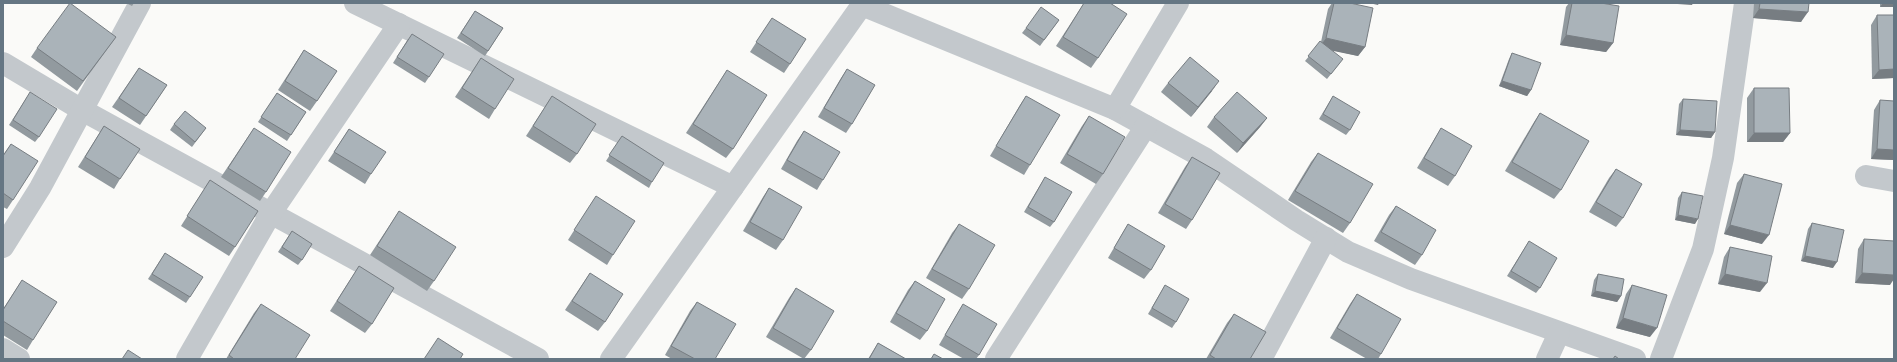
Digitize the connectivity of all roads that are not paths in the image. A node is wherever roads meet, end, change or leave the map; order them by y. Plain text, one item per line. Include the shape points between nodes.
1 (140, 3) edge
2 (355, 3) edge
3 (1178, 3) edge
4 (1744, 3) edge
5 (861, 4) edge
6 (399, 24) junction
7 (3, 63) edge
8 (1116, 109) junction
9 (82, 110) junction
10 (1146, 126) junction
11 (1866, 176) dead end
12 (1894, 180) edge
13 (733, 187) junction
14 (271, 213) junction
15 (1326, 238) junction
16 (3, 248) edge
17 (1559, 333) junction
18 (3, 349) edge
19 (19, 359) edge
20 (187, 359) edge
21 (538, 359) edge
22 (611, 359) edge
23 (996, 359) edge
24 (1261, 359) edge
25 (1547, 359) edge
26 (1635, 359) edge
27 (1661, 359) edge

1 - 9 street
2 - 6 street
3 - 8 street
4 - 27 street via 1723,158 1703,249
5 - 8 street
5 - 13 street
6 - 13 street
6 - 14 street
7 - 9 street
8 - 10 street
9 - 14 street
9 - 16 street via 40,188
10 - 15 street via 1206,159
10 - 23 street
11 - 12 street
13 - 22 street
14 - 20 street
14 - 21 street
15 - 17 street via 1348,252 1411,278
15 - 24 street
17 - 25 street
17 - 26 street
18 - 19 street

